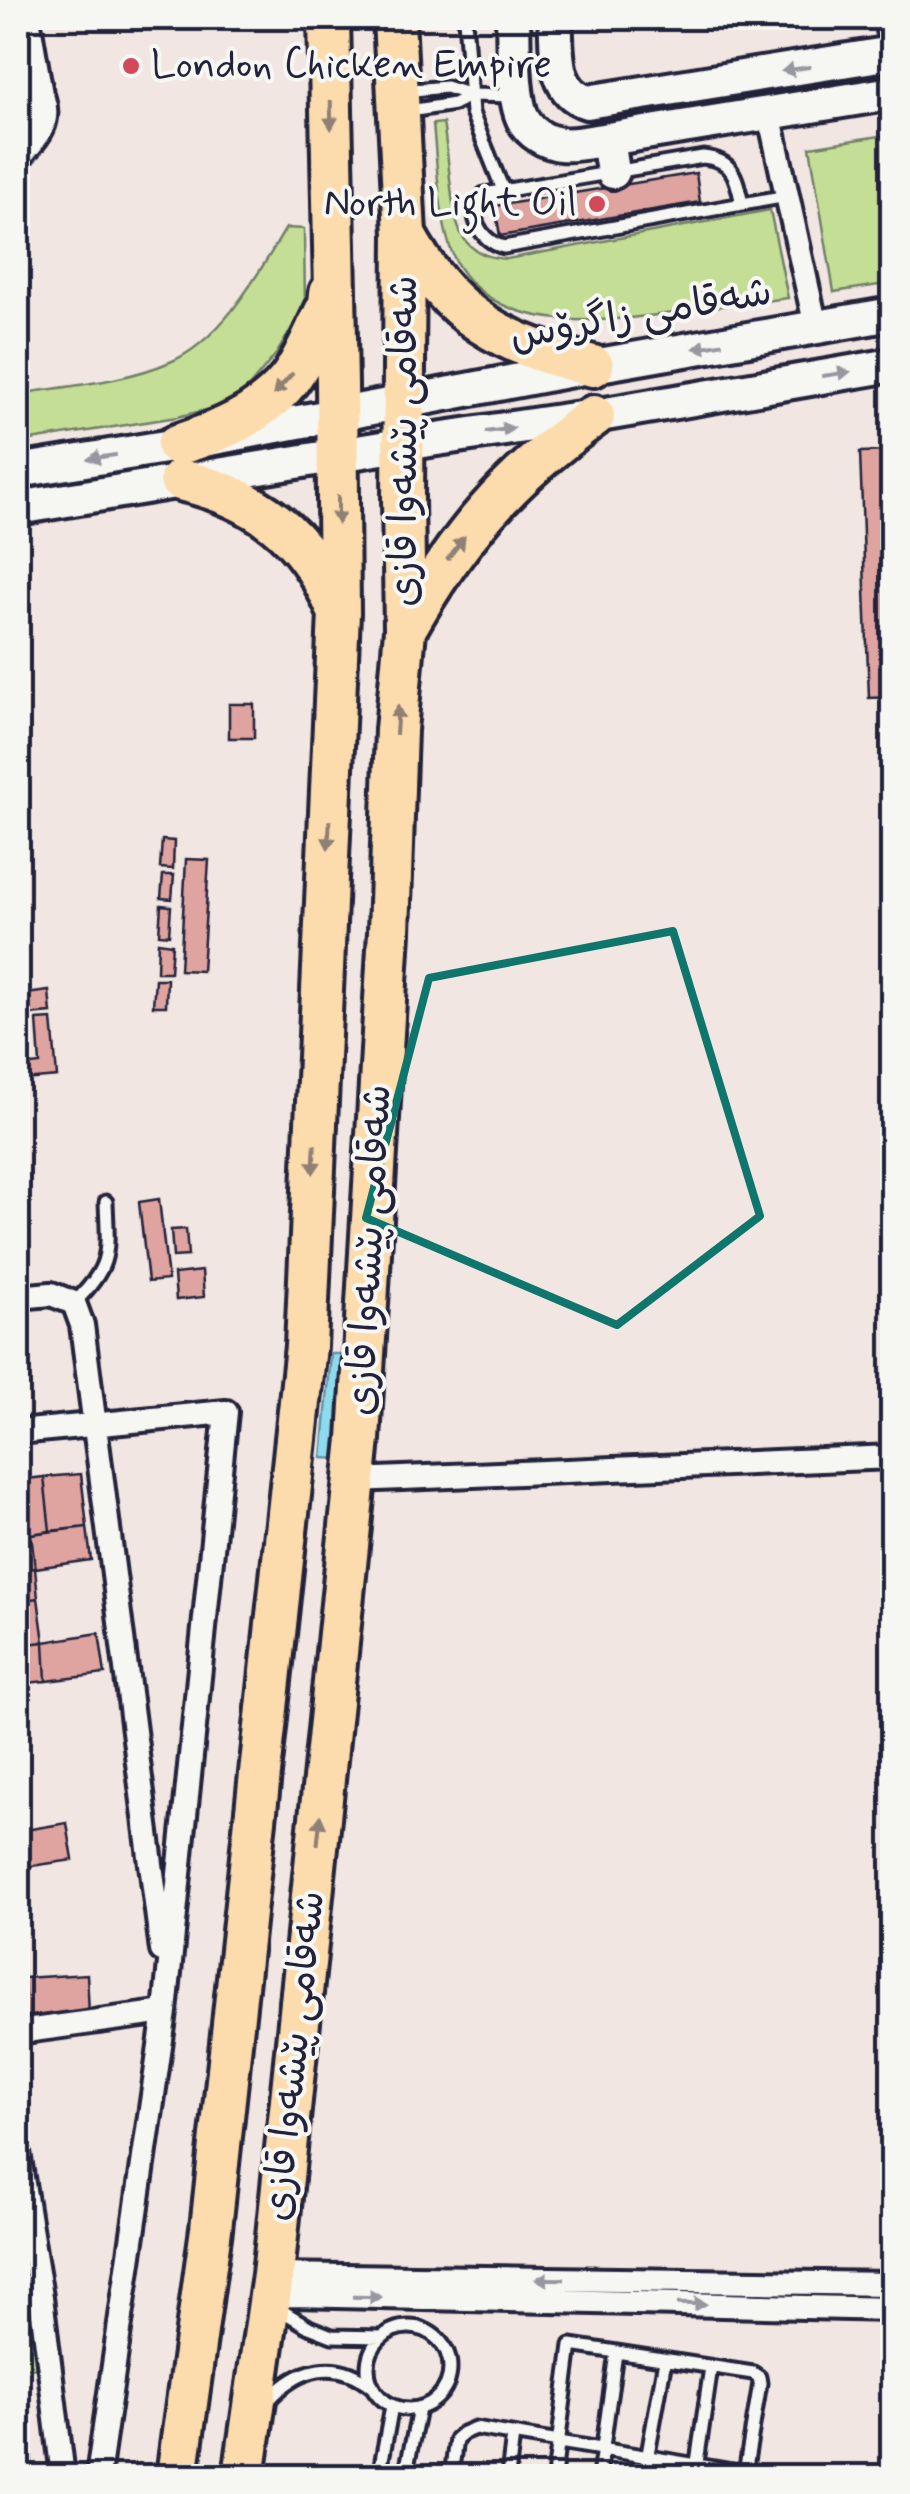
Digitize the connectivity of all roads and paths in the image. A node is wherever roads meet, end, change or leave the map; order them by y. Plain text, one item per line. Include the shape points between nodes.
1 (28, 18) edge
2 (329, 18) edge
3 (394, 18) edge
4 (465, 18) edge
5 (512, 18) edge
6 (555, 18) edge
7 (886, 18) edge
8 (18, 36) edge
9 (892, 53) edge
10 (841, 62) junction
11 (20, 72) edge
12 (892, 93) edge
13 (41, 94) junction
14 (471, 95) junction
15 (572, 95) junction
16 (518, 96) junction
17 (849, 100) junction
18 (399, 102) junction
19 (18, 108) edge
20 (769, 113) junction
21 (530, 130) junction
22 (18, 136) edge
23 (608, 139) junction
24 (689, 142) junction
25 (18, 159) edge
26 (612, 172) junction
27 (502, 190) junction
28 (788, 196) junction
29 (742, 204) junction
30 (405, 235) junction
31 (334, 265) junction
32 (892, 314) edge
33 (816, 327) junction
34 (892, 365) edge
35 (593, 366) junction
36 (404, 401) junction
37 (338, 413) junction
38 (594, 416) junction
39 (404, 444) junction
40 (338, 455) junction
41 (178, 463) junction
42 (18, 471) edge
43 (18, 508) edge
44 (339, 613) junction
45 (405, 630) junction
46 (106, 1202) dead end
47 (18, 1297) edge
48 (74, 1303) junction
49 (95, 1424) junction
50 (18, 1432) edge
51 (892, 1457) edge
52 (355, 1480) junction
53 (167, 1988) junction
54 (164, 2012) junction
55 (18, 2032) edge
56 (18, 2152) edge
57 (892, 2284) edge
58 (270, 2292) junction
59 (892, 2309) edge
60 (382, 2337) junction
61 (616, 2353) junction
62 (665, 2360) junction
63 (712, 2367) junction
64 (372, 2387) junction
65 (392, 2406) junction
66 (419, 2408) junction
67 (252, 2418) junction
68 (513, 2435) junction
69 (558, 2442) junction
70 (602, 2450) junction
71 (646, 2457) junction
72 (695, 2471) edge
73 (745, 2475) edge
74 (63, 2476) edge
75 (98, 2476) edge
76 (177, 2476) edge
77 (244, 2476) edge
78 (380, 2476) edge
79 (405, 2476) edge
80 (451, 2476) edge
81 (508, 2476) edge
82 (554, 2476) edge
83 (598, 2476) edge
84 (644, 2476) edge

1 - 13 street
2 -> 31 highway, شەقامی پێشەوا قازی
3 - 18 highway, شەقامی پێشەوا قازی
4 - 14 lane
5 - 16 main road
6 - 15 main road via 560,72
7 - 9 street
8 - 11 street
9 - 10 main road
10 -> 15 main road via 596,102
10 - 17 main road
11 - 19 street via 24,93
12 - 17 main road
13 - 22 street
13 - 25 street via 46,122
14 - 16 lane
14 - 18 lane via 454,104
14 - 18 lane via 446,87
14 - 27 lane
15 - 21 main road
16 - 21 main road
17 - 20 main road
18 - 30 highway, شەقامی پێشەوا قازی
20 - 24 main road
20 - 28 street
21 - 23 main road via 560,144
23 - 24 main road
23 - 26 main road
24 - 26 lane
24 - 29 lane via 729,167
26 - 27 lane
27 - 29 lane via 484,194 476,204 481,233 504,247
28 - 29 lane
28 - 33 street
30 - 35 highway via 454,302 484,326 518,344
30 - 36 highway, شەقامی پێشەوا قازی
31 - 37 highway, شەقامی پێشەوا قازی
31 -> 41 highway via 329,304 290,378 258,410
32 - 33 main road, شەقامی زاگرۆس
33 -> 35 main road, شەقامی زاگرۆس
38 -> 34 main road
35 - 36 main road, شەقامی زاگرۆس
36 - 37 main road, شەقامی زاگرۆس
36 - 39 highway, شەقامی پێشەوا قازی
37 - 40 highway, شەقامی پێشەوا قازی
37 - 41 main road, شەقامی زاگرۆس
39 -> 38 main road
45 -> 38 highway via 487,509
39 - 40 main road
39 - 45 highway, شەقامی پێشەوا قازی
40 - 41 main road
40 -> 44 highway, شەقامی پێشەوا قازی
41 -> 42 main road
41 - 43 main road
41 - 44 highway via 285,529 308,554
44 -> 76 highway, شەقامی پێشەوا قازی via 306,1346 211,2228
52 -> 45 highway, شەقامی پێشەوا قازی
46 - 48 lane via 104,1267
47 - 48 street via 51,1294
48 - 49 street
49 - 50 street
49 - 53 street
49 - 53 street via 226,1412
51 - 52 street
58 -> 52 highway, شەقامی پێشەوا قازی
53 - 54 street
54 - 55 street
54 - 75 street
56 - 74 street
57 -> 58 street
58 -> 59 street
58 - 60 lane via 309,2326 332,2336
58 - 67 highway, شەقامی پێشەوا قازی
60 - 64 lane via 368,2360
60 - 66 lane via 420,2328 449,2355 448,2382
61 - 62 lane
61 - 69 lane via 571,2345
61 - 70 lane
62 - 63 lane
62 - 71 lane
63 - 72 lane
63 - 73 lane via 754,2372 760,2383
64 - 65 lane
64 - 67 lane via 341,2370 319,2370 280,2388
65 - 66 lane
65 - 78 lane
66 - 79 lane
67 - 77 highway, شەقامی پێشەوا قازی
68 - 69 lane
68 - 80 lane via 476,2428 463,2433 456,2439
68 - 81 lane
69 - 70 lane
69 - 82 lane
70 - 71 lane
70 - 83 lane
71 - 72 lane
71 - 84 lane
72 - 73 lane

